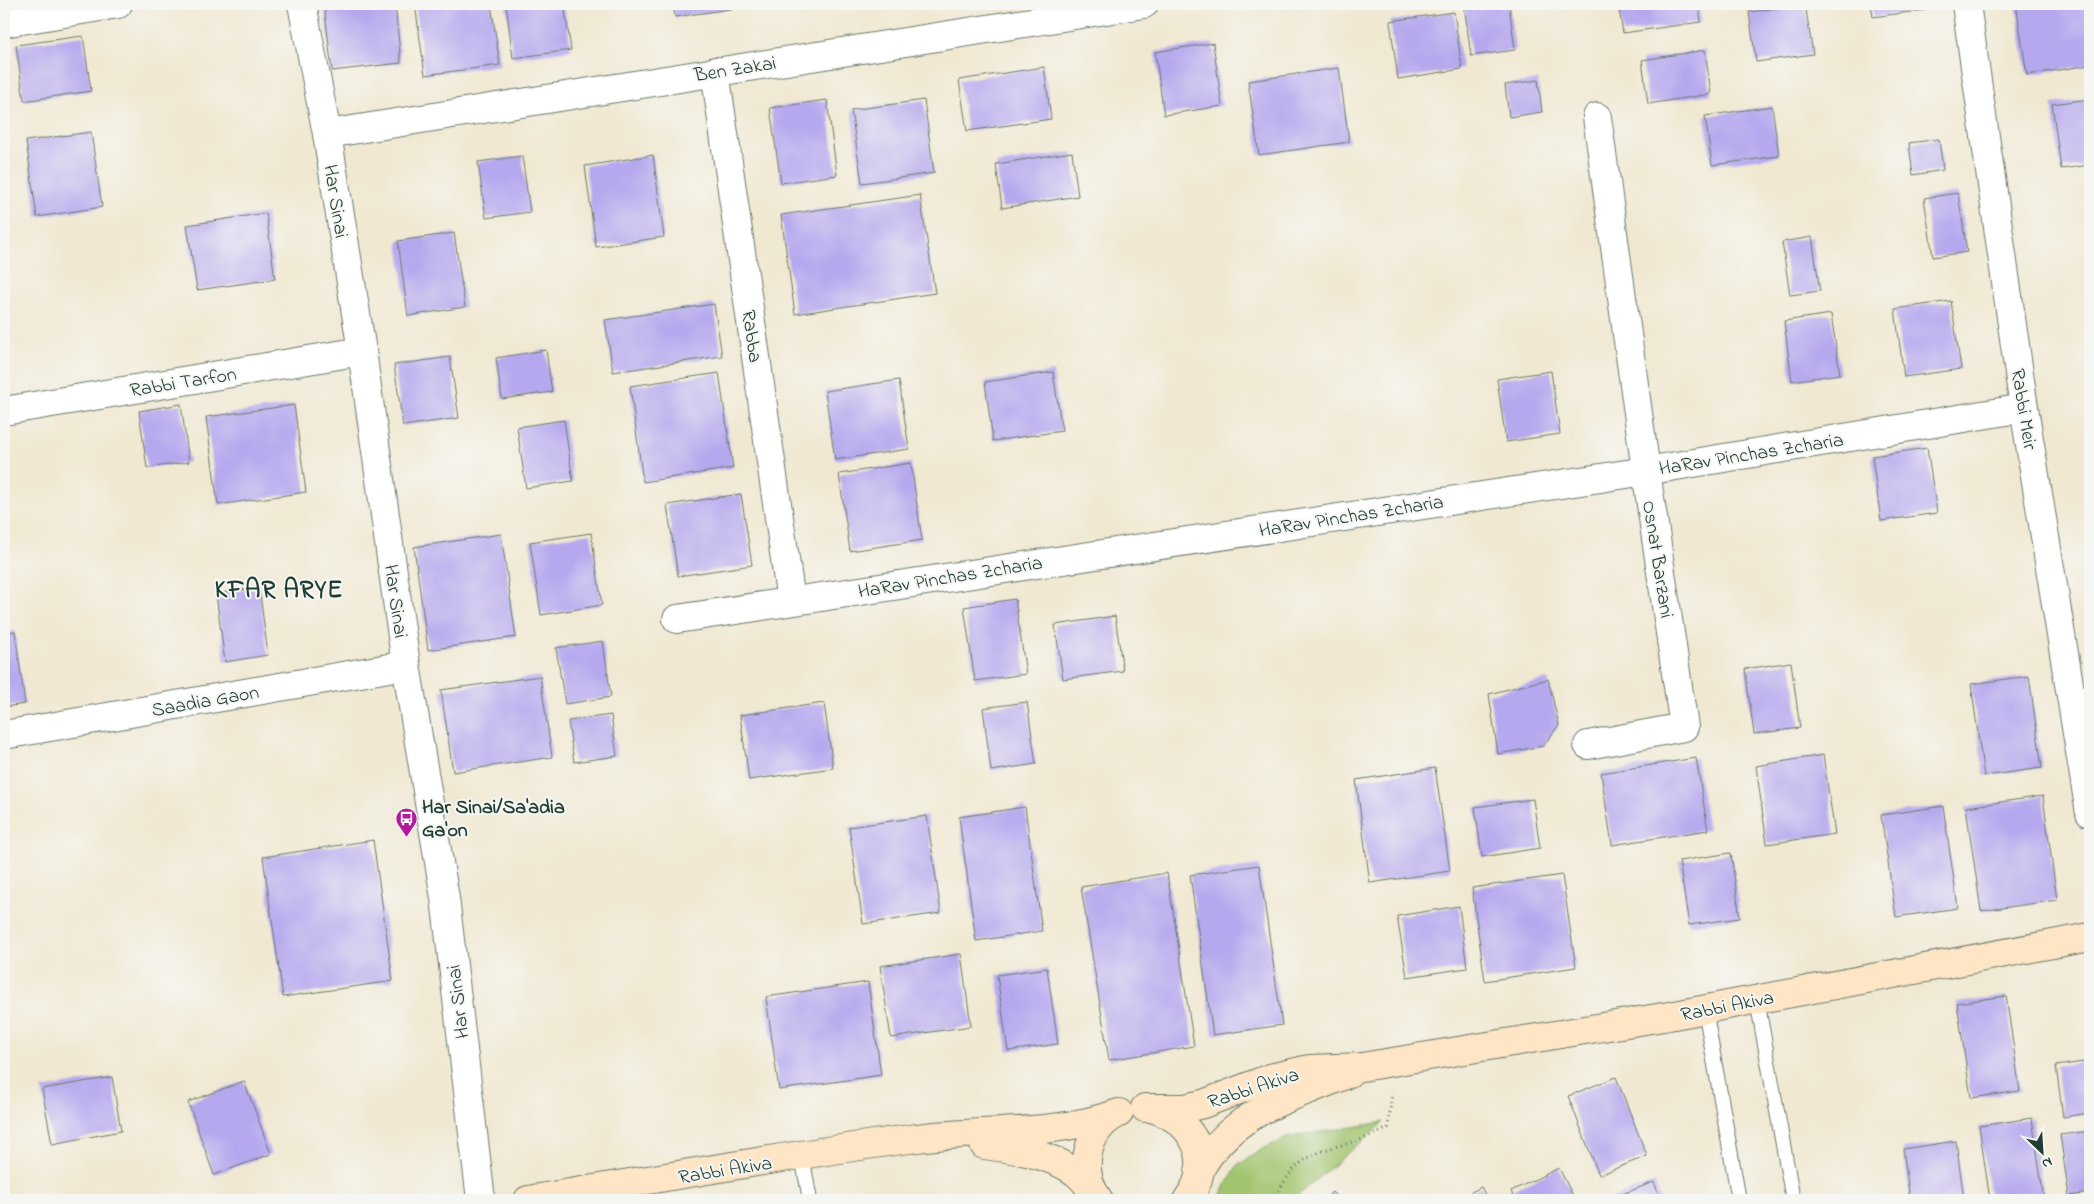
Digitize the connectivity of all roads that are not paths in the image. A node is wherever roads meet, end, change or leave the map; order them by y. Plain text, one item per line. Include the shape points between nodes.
1 (118, 4) edge
2 (302, 4) edge
3 (1144, 4) edge
4 (1966, 4) edge
5 (4, 23) edge
6 (715, 71) junction
7 (1597, 116) dead end
8 (327, 134) junction
9 (362, 351) junction
10 (2024, 408) junction
11 (4, 411) edge
12 (1646, 471) junction
13 (791, 601) junction
14 (677, 619) dead end
15 (406, 665) junction
16 (4, 735) edge
17 (1588, 745) dead end
18 (2090, 813) edge
19 (2090, 937) edge
20 (1757, 1000) junction
21 (1705, 1009) junction
22 (1362, 1067) junction
23 (1145, 1108) junction
24 (1119, 1114) junction
25 (893, 1142) junction
26 (802, 1156) junction
27 (1193, 1191) edge
28 (1095, 1195) edge
29 (481, 1200) edge
30 (528, 1200) edge
31 (810, 1200) edge
32 (1739, 1200) edge
33 (1793, 1200) edge

1 - 5 street
2 - 8 street, Har Sinai
3 - 6 street, Ben Zakai
4 - 10 street, Rabbi Meir
6 - 8 street, Ben Zakai
6 - 13 street, Rabba
7 - 12 street, Osnat Barzani
8 - 9 street, Har Sinai
9 - 11 street, Rabbi Tarfon
9 - 15 street, Har Sinai
10 - 12 street, HaRav Pinchas Zcharia
10 - 18 street, Rabbi Meir
12 - 13 street, HaRav Pinchas Zcharia
12 - 17 street, Osnat Barzani via 1684,727
13 - 14 street, HaRav Pinchas Zcharia
15 - 16 street, Saadia Gaon
15 - 29 street, Har Sinai via 445,898
19 - 20 street, Rabbi Akiva
20 - 21 street, Rabbi Akiva
20 - 33 lane
21 - 22 street, Rabbi Akiva
21 - 32 lane
22 - 23 street, Rabbi Akiva via 1310,1068 1270,1078 1194,1106
22 - 27 street, Rabbi Akiva via 1253,1114 1210,1151
23 - 24 street, Rabbi Akiva
23 - 27 street via 1163,1112 1185,1126 1198,1150
24 - 25 street, Rabbi Akiva via 1052,1130 940,1135
24 - 28 street via 1098,1130 1090,1146 1086,1163
25 - 26 street, Rabbi Akiva
25 - 28 street, Rabbi Akiva via 965,1144 1039,1156 1076,1172
26 - 30 street, Rabbi Akiva
26 - 31 lane

